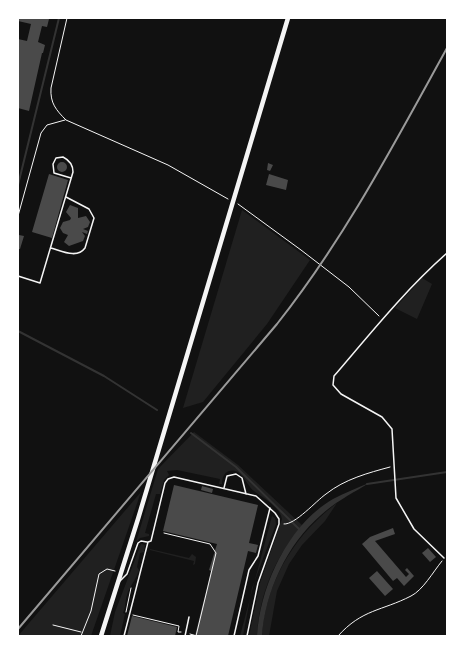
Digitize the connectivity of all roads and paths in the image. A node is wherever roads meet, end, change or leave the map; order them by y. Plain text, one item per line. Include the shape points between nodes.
1 (67, 18) edge
2 (288, 18) edge
3 (66, 120) junction
4 (71, 178) junction
5 (66, 198) junction
6 (233, 202) junction
7 (18, 216) edge
8 (51, 248) junction
9 (447, 253) edge
10 (18, 276) edge
11 (382, 320) junction
12 (394, 466) junction
13 (224, 488) junction
14 (246, 494) junction
15 (270, 508) junction
16 (287, 524) dead end
17 (164, 533) dead end
18 (148, 542) junction
19 (444, 558) joint
20 (120, 573) junction
21 (117, 583) junction
22 (131, 588) dead end
23 (126, 612) dead end
24 (132, 615) dead end
25 (189, 618) dead end
26 (53, 625) dead end
27 (82, 632) junction
28 (184, 635) edge
29 (81, 636) edge
30 (101, 636) edge
31 (124, 636) edge
32 (196, 636) edge
33 (234, 636) edge
34 (247, 636) edge
35 (338, 636) edge

1 - 3 path via 50,98 57,112
2 - 6 main road
3 - 6 path via 168,165
3 - 7 path via 47,125 41,133
4 - 4 lane via 71,164 63,157 58,157 53,164 54,173
4 - 5 lane
5 - 8 lane
5 - 8 lane via 90,208 94,218 85,248 73,254
6 - 11 path via 244,207 349,287
6 - 20 main road
8 - 10 lane via 40,283
9 - 11 lane via 425,272
11 - 12 lane via 334,376 333,385 341,394 382,417 392,429
12 - 16 path via 352,478
12 - 19 lane via 396,498 414,529
13 - 14 lane
13 - 14 lane via 227,476 236,474 242,478
13 - 18 lane via 176,477 168,479 151,541
14 - 15 lane via 259,498
15 - 33 lane via 258,556 249,570
15 - 34 lane via 278,516 279,524 258,583
17 - 32 path via 210,544 216,553
18 - 21 lane via 138,543 127,574
18 - 31 lane
19 - 35 path via 416,593 364,614
20 - 21 main road
20 - 27 path via 107,568 99,574 91,611
21 - 30 main road
22 - 23 path
24 - 28 path via 179,626 178,632
25 - 28 lane
26 - 27 path
27 - 29 path
28 - 32 path

